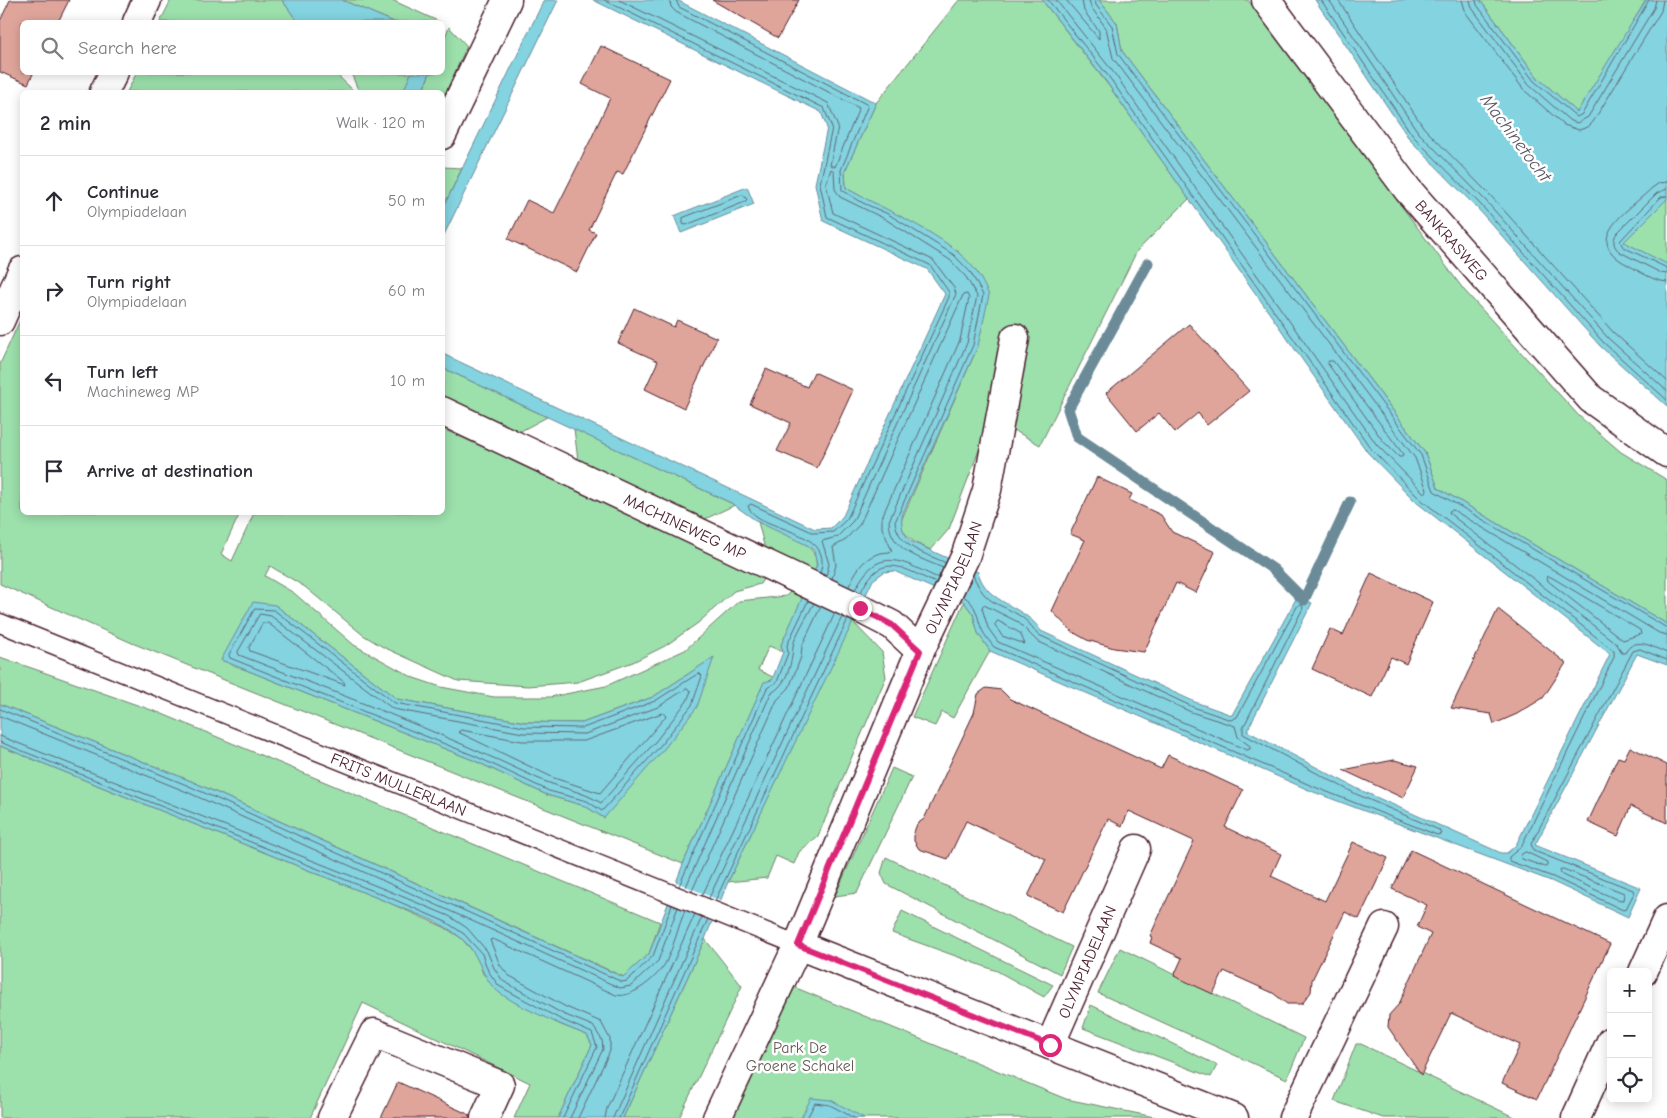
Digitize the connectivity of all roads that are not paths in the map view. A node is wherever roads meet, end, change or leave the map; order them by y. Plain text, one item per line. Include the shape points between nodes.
1 (147, 0) edge
2 (507, 0) edge
3 (1266, 0) edge
4 (138, 20) edge
5 (112, 75) edge
6 (105, 90) edge
7 (445, 129) edge
8 (20, 276) edge
9 (0, 321) edge
10 (1015, 338) dead end
11 (445, 412) edge
12 (1667, 453) edge
13 (0, 624) edge
14 (920, 651) junction
15 (1136, 849) dead end
16 (1667, 919) edge
17 (1384, 927) dead end
18 (798, 945) junction
19 (1645, 968) edge
20 (1050, 1045) junction
21 (1607, 1050) edge
22 (332, 1118) edge
23 (485, 1118) edge
24 (717, 1118) edge
25 (1234, 1118) edge
26 (1293, 1118) edge
27 (1576, 1118) edge

1 - 4 street
2 - 7 street
3 - 12 street, BANKRASWEG via 1408,190 1591,400
5 - 6 street
8 - 9 street
10 - 14 street, OLYMPIADELAAN via 987,490 965,557
11 - 14 street, MACHINEWEG MP via 860,608 892,625
13 - 18 lane, FRITS MULLERLAAN
14 - 18 street, OLYMPIADELAAN
15 - 20 street, OLYMPIADELAAN
16 - 19 street
17 - 26 street
18 - 20 street
18 - 24 street, OLYMPIADELAAN
20 - 25 street
21 - 27 street
22 - 23 street via 374,1033 500,1085

